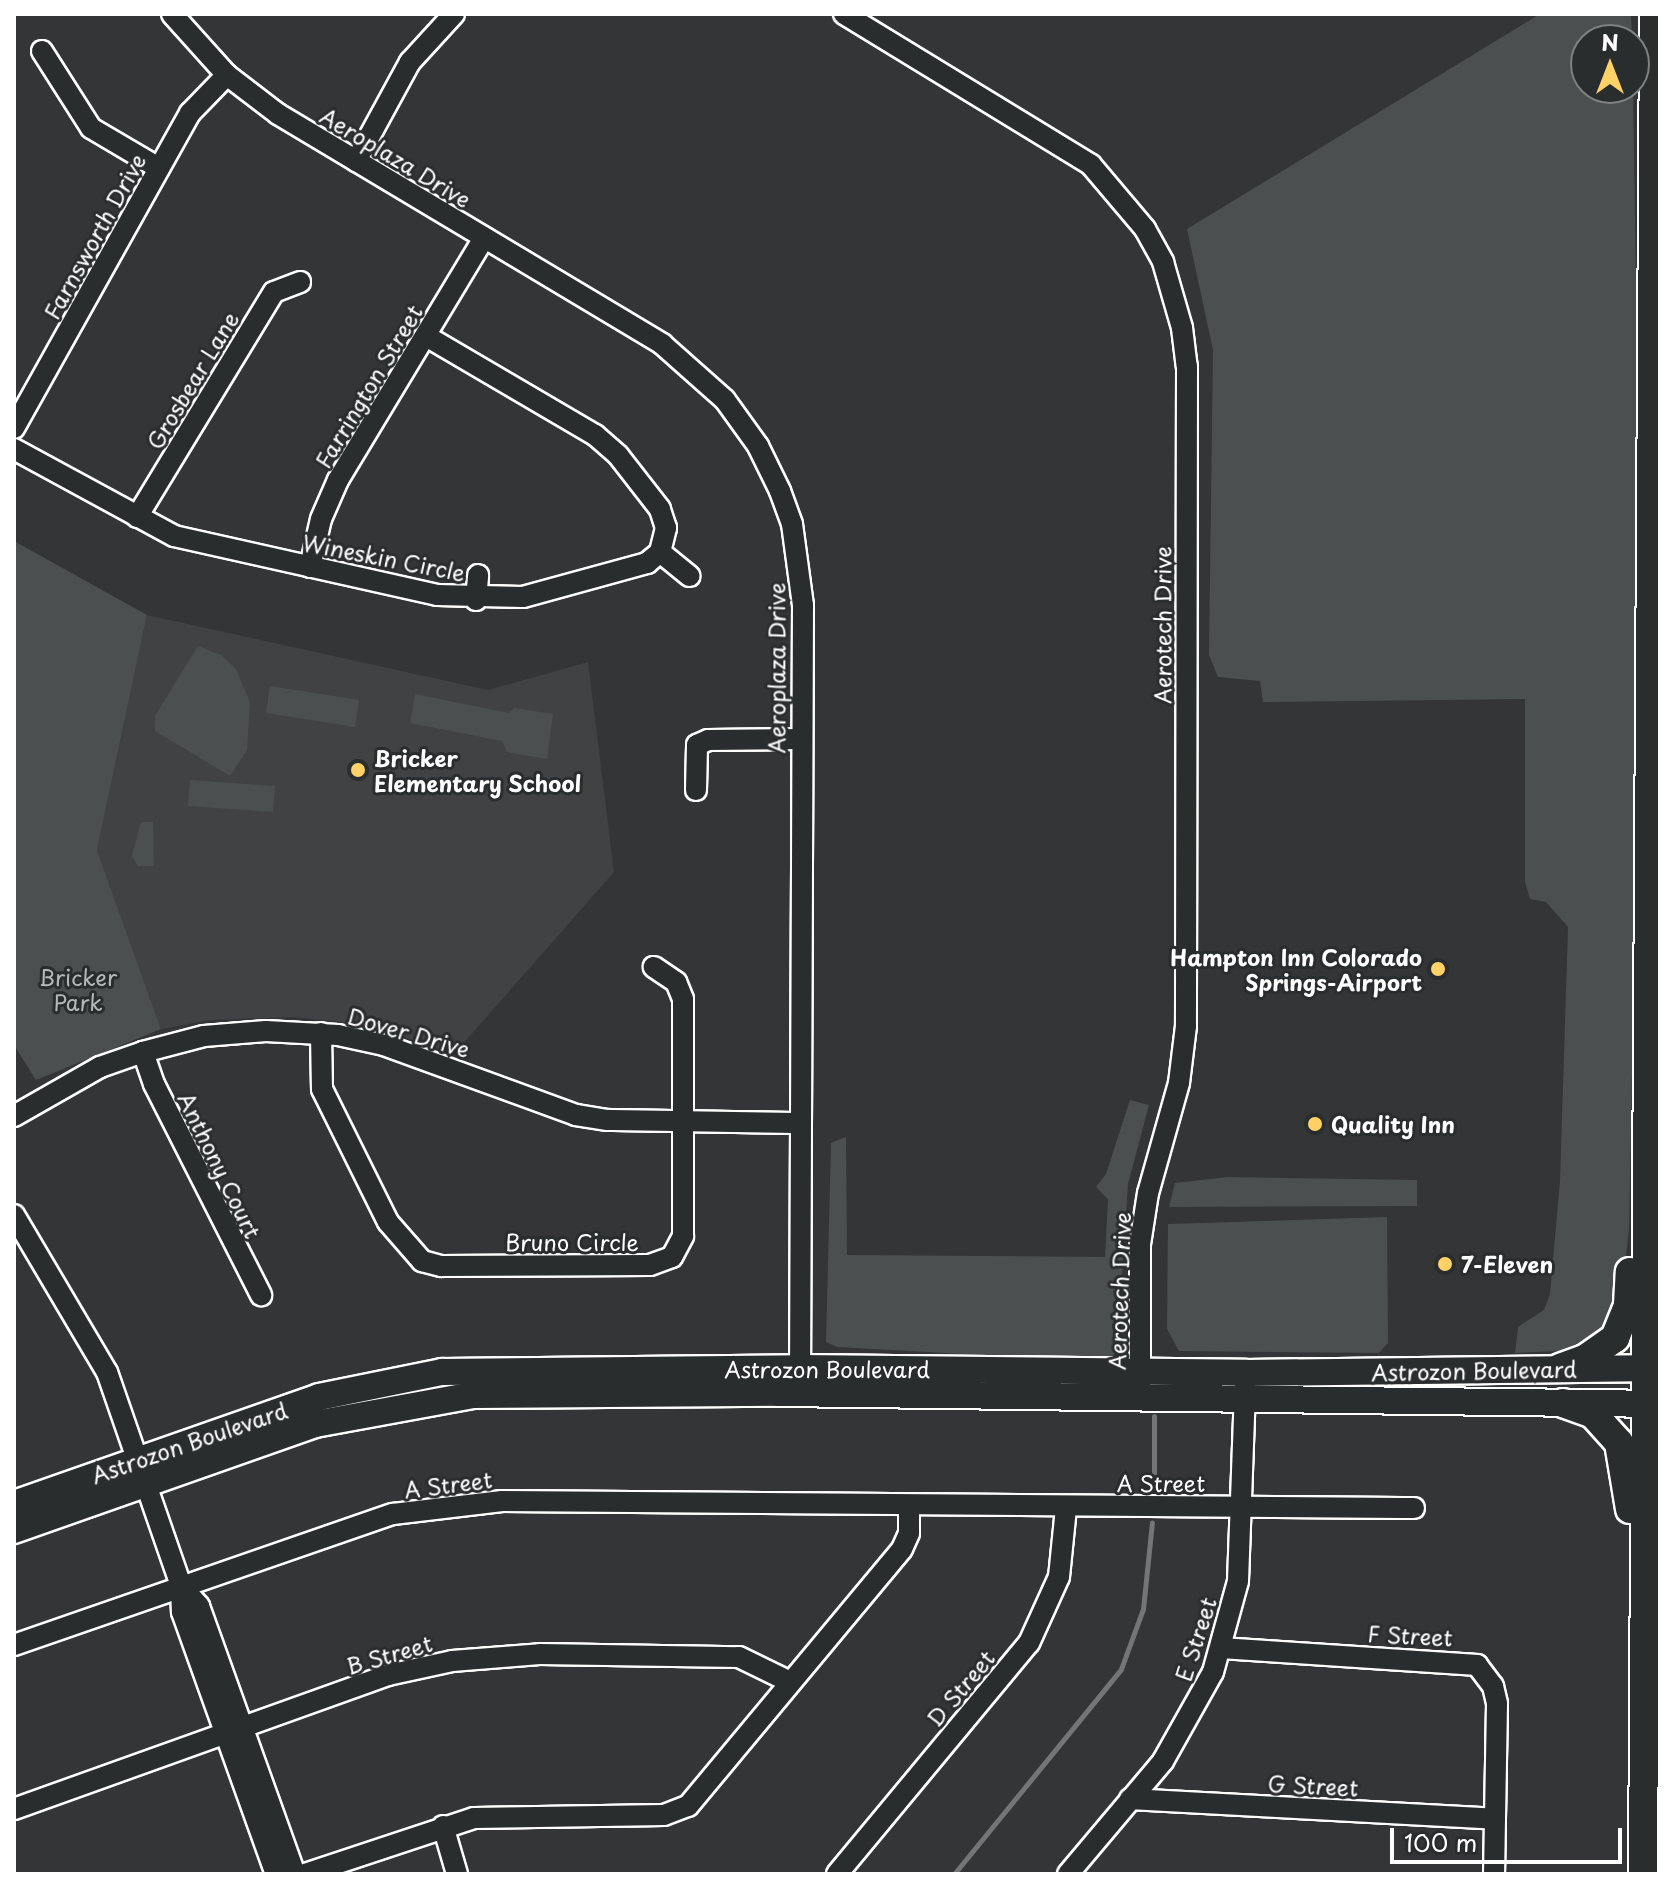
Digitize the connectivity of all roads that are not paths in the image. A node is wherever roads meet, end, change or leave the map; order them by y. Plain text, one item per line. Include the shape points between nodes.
1 (172, 14) edge
2 (454, 14) edge
3 (844, 14) edge
4 (1654, 14) edge
5 (42, 51) dead end
6 (227, 75) junction
7 (356, 161) junction
8 (159, 168) junction
9 (484, 238) junction
10 (300, 282) dead end
11 (426, 336) junction
12 (14, 428) edge
13 (14, 449) edge
14 (137, 517) junction
15 (660, 552) junction
16 (310, 567) junction
17 (478, 575) dead end
18 (690, 576) dead end
19 (476, 600) junction
20 (801, 739) junction
21 (696, 790) dead end
22 (1649, 847) junction
23 (654, 967) dead end
24 (321, 1033) junction
25 (143, 1052) junction
26 (14, 1116) edge
27 (800, 1123) junction
28 (682, 1124) junction
29 (14, 1215) edge
30 (261, 1295) dead end
31 (1560, 1368) junction
32 (1653, 1368) edge
33 (800, 1381) junction
34 (1140, 1386) junction
35 (1245, 1386) junction
36 (1563, 1403) junction
37 (1653, 1403) edge
38 (142, 1471) junction
39 (14, 1504) edge
40 (1244, 1506) junction
41 (909, 1508) junction
42 (1066, 1508) junction
43 (1414, 1508) dead end
44 (14, 1530) edge
45 (181, 1586) junction
46 (14, 1645) edge
47 (1221, 1648) junction
48 (790, 1682) junction
49 (1643, 1699) junction
50 (234, 1732) junction
51 (1130, 1799) junction
52 (14, 1809) edge
53 (1494, 1819) junction
54 (443, 1826) junction
55 (276, 1874) edge
56 (295, 1874) edge
57 (305, 1874) edge
58 (457, 1874) edge
59 (837, 1874) edge
60 (1068, 1874) edge
61 (1494, 1874) edge
62 (1643, 1874) edge

1 - 6 street, Aeroplaza Drive
2 - 7 street via 410,62
3 - 34 street, Aerotech Drive via 1091,165 1145,229 1163,262 1179,314 1187,366 1186,1026 1179,1083 1148,1193 1140,1244
4 - 22 highway
5 - 8 street via 91,128
6 - 7 street, Aeroplaza Drive via 278,114
6 - 8 street, Farnsworth Drive via 190,113
7 - 9 street, Aeroplaza Drive
8 - 12 street, Farnsworth Drive
9 - 11 street, Farrington Street
9 - 20 street, Aeroplaza Drive via 662,344 725,400 758,446 780,491 799,561
10 - 14 street, Grosbear Lane via 274,292
11 - 15 street via 595,435 618,455 660,509 666,528
11 - 16 street, Farrington Street via 338,480 321,519
13 - 14 street, Wineskin Circle
14 - 16 street, Wineskin Circle via 174,536
15 - 18 street
15 - 19 street, Wineskin Circle via 647,563 571,587
16 - 19 street, Wineskin Circle
17 - 19 street
20 - 21 street via 708,740 697,745
20 - 27 street, Aeroplaza Drive
22 - 31 highway via 1628,1305 1624,1323 1603,1349
22 - 32 highway
23 - 28 street, Bruno Circle via 676,982 683,999
24 - 25 street, Dover Drive via 232,1033
24 - 28 street, Dover Drive via 422,1057 576,1115
24 - 28 street, Bruno Circle via 322,1089 388,1222 422,1261 441,1266 676,1263 683,1236
25 - 26 street, Dover Drive via 100,1067
25 - 30 street, Anthony Court via 154,1084
27 - 28 street, Dover Drive
27 - 33 street, Aeroplaza Drive
29 - 38 street via 92,1343
31 - 32 main road, Astrozon Boulevard
31 - 35 main road, Astrozon Boulevard
32 - 37 highway
33 - 34 main road, Astrozon Boulevard
33 - 38 main road, Astrozon Boulevard via 531,1392 413,1403
34 - 35 main road, Astrozon Boulevard
35 - 36 main road, Astrozon Boulevard
35 - 40 street, E Street
36 - 37 main road, Astrozon Boulevard
36 - 49 highway via 1593,1414 1608,1428 1626,1467
37 - 49 highway
38 - 39 main road, Astrozon Boulevard
38 - 44 main road, Astrozon Boulevard
38 - 45 street
40 - 42 street, A Street
40 - 43 street, A Street
40 - 47 street, E Street via 1238,1581
41 - 42 street, A Street
41 - 45 street, A Street via 502,1501 393,1514
41 - 48 street via 909,1533 902,1549
42 - 59 street, D Street via 1059,1577 1029,1643
45 - 46 street, A Street
45 - 50 street via 182,1612
47 - 51 street, E Street via 1186,1728
47 - 53 street, F Street via 1466,1662 1493,1669
48 - 50 street, B Street via 739,1657 500,1656 388,1675
48 - 54 street via 678,1812 499,1815
49 - 62 highway
50 - 52 street, B Street
50 - 55 street
50 - 56 street
51 - 53 street, G Street
51 - 60 street, E Street
53 - 61 street, F Street
54 - 57 street
54 - 58 street

